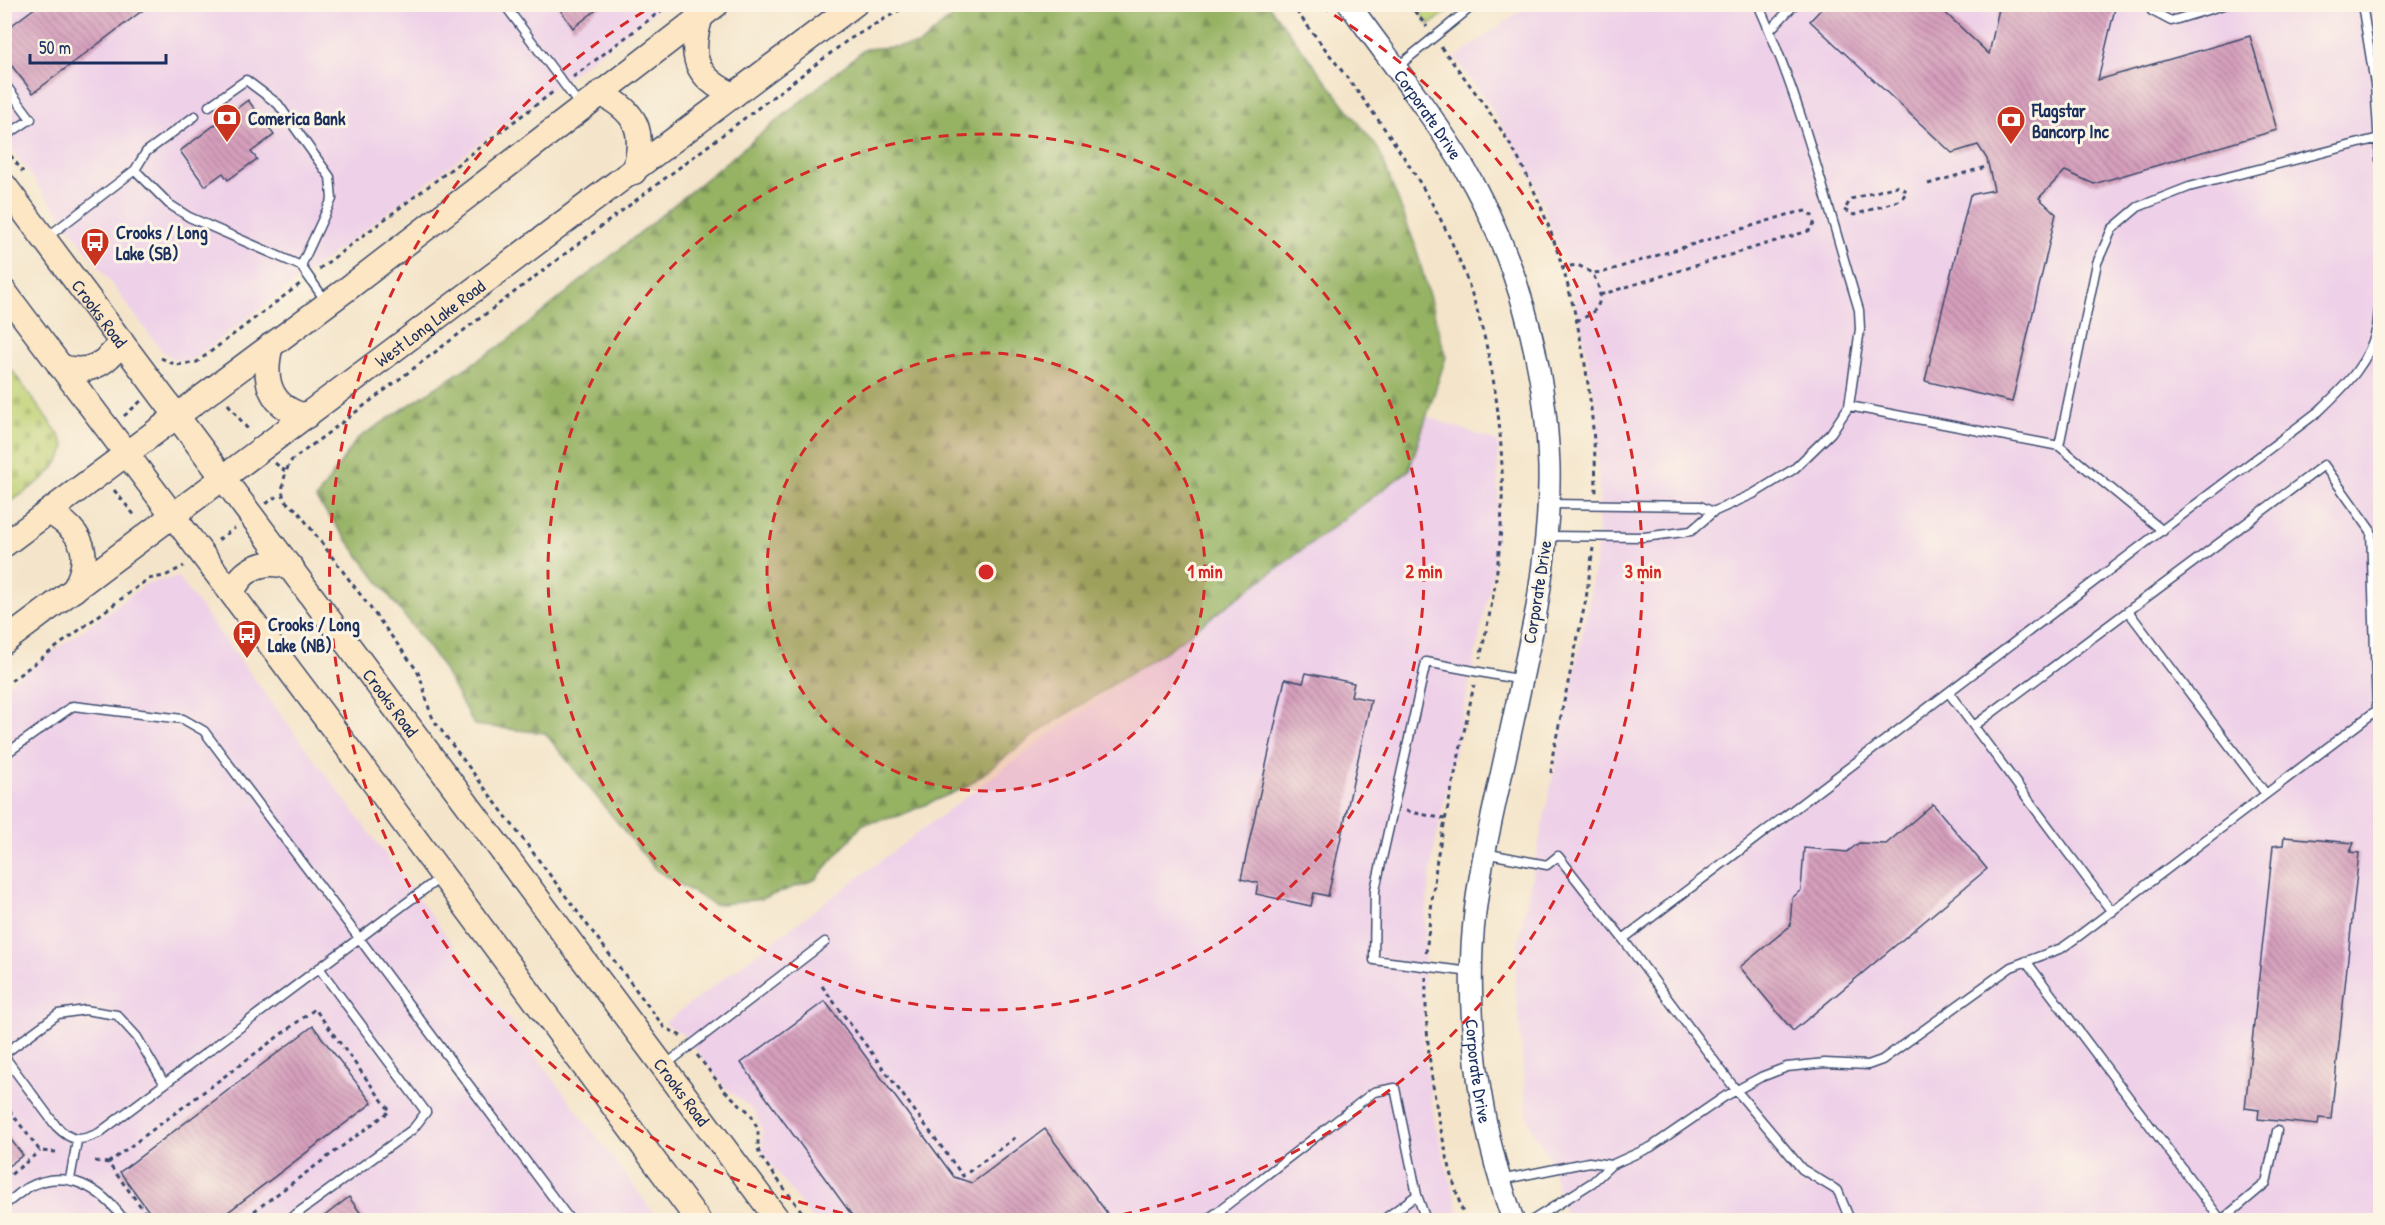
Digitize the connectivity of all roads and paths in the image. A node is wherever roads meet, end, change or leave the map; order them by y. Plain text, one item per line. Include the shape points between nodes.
1 (504, 4) edge
2 (670, 4) edge
3 (855, 4) edge
4 (910, 4) edge
5 (1291, 4) edge
6 (1349, 4) edge
7 (1409, 4) edge
8 (1475, 4) edge
9 (1758, 4) edge
10 (1796, 4) edge
11 (2147, 4) edge
12 (2227, 4) edge
13 (2362, 4) edge
14 (709, 10) edge
15 (1426, 27) dead end
16 (1770, 30) junction
17 (1443, 50) dead end
18 (1396, 68) junction
19 (572, 78) dead end
20 (4, 83) edge
21 (555, 91) dead end
22 (734, 95) junction
23 (591, 100) junction
24 (209, 106) dead end
25 (195, 116) dead end
26 (4, 137) edge
27 (2379, 138) junction
28 (2380, 160) edge
29 (1989, 166) dead end
30 (135, 170) junction
31 (634, 172) junction
32 (1928, 184) dead end
33 (4, 185) edge
34 (1844, 210) joint
35 (46, 238) junction
36 (301, 266) junction
37 (1561, 267) junction
38 (319, 270) dead end
39 (1593, 273) junction
40 (299, 285) dead end
41 (2380, 289) edge
42 (4, 291) edge
43 (1600, 295) junction
44 (327, 303) junction
45 (1576, 321) junction
46 (122, 340) junction
47 (271, 345) junction
48 (158, 353) dead end
49 (197, 362) junction
50 (183, 365) junction
51 (60, 366) junction
52 (200, 367) dead end
53 (182, 370) dead end
54 (145, 397) dead end
55 (225, 400) dead end
56 (1850, 406) junction
57 (178, 416) junction
58 (307, 416) junction
59 (121, 419) dead end
60 (254, 437) dead end
61 (2060, 446) junction
62 (127, 454) junction
63 (276, 464) dead end
64 (285, 471) junction
65 (225, 478) junction
66 (111, 486) dead end
67 (283, 495) junction
68 (1596, 495) dead end
69 (274, 498) dead end
70 (1548, 504) junction
71 (49, 512) junction
72 (1713, 512) junction
73 (173, 516) junction
74 (140, 522) dead end
75 (240, 524) dead end
76 (2163, 531) junction
77 (1546, 536) junction
78 (214, 542) dead end
79 (4, 545) edge
80 (1593, 549) dead end
81 (187, 564) dead end
82 (292, 568) junction
83 (74, 590) junction
84 (232, 593) junction
85 (2127, 611) junction
86 (4, 642) edge
87 (1480, 655) dead end
88 (1522, 680) junction
89 (1474, 684) dead end
90 (4, 686) edge
91 (1949, 693) junction
92 (1974, 726) junction
93 (4, 755) edge
94 (1551, 773) dead end
95 (2266, 794) junction
96 (1403, 810) dead end
97 (1445, 819) junction
98 (1484, 853) junction
99 (442, 876) junction
100 (2112, 912) junction
101 (359, 938) junction
102 (1623, 939) junction
103 (825, 942) dead end
104 (1426, 954) dead end
105 (2026, 961) junction
106 (319, 968) junction
107 (1472, 972) junction
108 (1426, 981) dead end
109 (822, 986) dead end
110 (683, 1038) dead end
111 (4, 1055) edge
112 (700, 1059) dead end
113 (663, 1068) junction
114 (164, 1083) junction
115 (1736, 1090) junction
116 (4, 1103) edge
117 (2277, 1131) dead end
118 (1016, 1137) dead end
119 (77, 1140) junction
120 (40, 1150) junction
121 (56, 1152) dead end
122 (95, 1161) dead end
123 (108, 1163) junction
124 (1611, 1164) junction
125 (70, 1179) junction
126 (4, 1180) edge
127 (1500, 1180) junction
128 (1418, 1195) junction
129 (4, 1205) edge
130 (1219, 1211) junction
131 (777, 1220) edge
132 (124, 1221) edge
133 (151, 1221) edge
134 (242, 1221) edge
135 (288, 1221) edge
136 (570, 1221) edge
137 (698, 1221) edge
138 (808, 1221) edge
139 (1206, 1221) edge
140 (1226, 1221) edge
141 (1383, 1221) edge
142 (1426, 1221) edge
143 (1465, 1221) edge
144 (1513, 1221) edge
145 (1533, 1221) edge
146 (1850, 1221) edge
147 (2221, 1221) edge

1 - 23 lane
2 - 19 path
3 - 22 main road, West Long Lake Road
4 - 64 path via 838,47 291,460
5 - 87 path via 1382,125 1431,202 1456,255 1485,342 1501,436 1502,492 1499,553
6 - 18 street, Corporate Drive
7 - 15 path
8 - 18 lane
9 - 16 lane
10 - 16 lane
11 - 12 lane via 2171,21
13 - 27 lane via 2373,65
14 - 22 main road via 695,35 697,65 713,84
14 - 23 main road
16 - 56 lane via 1859,310
17 - 37 path via 1484,104 1531,184
18 - 70 street, Corporate Drive via 1473,184 1515,278 1532,339 1541,392 1547,437
20 - 26 lane via 31,119
21 - 38 path
22 - 31 main road, West Long Lake Road
23 - 31 main road via 623,106 631,115 640,139
23 - 44 main road
24 - 36 lane via 246,80 278,104 330,177 332,199
25 - 30 lane via 147,152
27 - 28 lane
27 - 61 lane via 2189,187 2138,207 2112,229 2097,263
29 - 32 path
30 - 35 lane
30 - 36 lane via 169,204 189,217
31 - 58 main road, West Long Lake Road
33 - 35 main road, Crooks Road
34 - 34 path via 1851,199 1896,186 1907,191 1900,200 1854,215
35 - 46 main road, Crooks Road
36 - 44 lane
37 - 39 path via 1578,265
37 - 45 path
39 - 43 path
39 - 43 path via 1790,214 1806,211 1816,219 1811,230
40 - 49 path
41 - 76 lane via 2377,327 2367,354 2342,391
42 - 51 main road
43 - 45 path via 1595,311
44 - 47 main road
45 - 68 path via 1590,401
46 - 51 main road via 97,366 72,370
46 - 57 main road, Crooks Road
47 - 57 main road
47 - 58 main road via 267,362 271,390 286,408
48 - 50 path via 169,363
49 - 50 path
49 - 52 path
50 - 53 path
51 - 62 main road
54 - 59 path
55 - 60 path
56 - 61 lane
56 - 72 lane via 1831,433 1794,469
57 - 62 main road
57 - 65 main road, Crooks Road
58 - 65 main road, West Long Lake Road
61 - 76 lane
62 - 71 main road
62 - 73 main road
63 - 64 path
64 - 67 path
65 - 73 main road, West Long Lake Road
65 - 82 main road, Crooks Road
66 - 74 path
67 - 69 path
67 - 110 path via 416,669 435,722 664,1027
70 - 72 lane via 1700,506
70 - 77 street, Corporate Drive
71 - 79 main road
71 - 83 main road via 74,530 83,546 84,567
72 - 77 lane via 1690,531 1666,535
73 - 83 main road, West Long Lake Road
73 - 84 main road
75 - 78 path
76 - 91 lane
77 - 88 street, Corporate Drive
80 - 94 path
81 - 90 path via 171,574 148,579
82 - 84 main road via 270,563 258,565 241,576
82 - 113 main road, Crooks Road
83 - 86 main road, West Long Lake Road
84 - 99 main road
85 - 92 lane
85 - 95 lane
85 - 95 lane via 2324,465 2371,531 2377,710
88 - 98 street, Corporate Drive
88 - 107 lane via 1426,662 1375,890 1374,960
89 - 97 path
91 - 92 lane
91 - 102 lane
92 - 100 lane
93 - 101 lane via 73,706 183,719 204,731
95 - 100 lane
96 - 97 path
97 - 104 path
98 - 102 lane via 1546,865 1558,856
98 - 107 street, Corporate Drive
99 - 101 lane
99 - 137 main road
100 - 105 lane via 2062,948
101 - 106 lane
101 - 136 lane
102 - 115 lane
103 - 113 lane
105 - 115 lane via 1882,1060 1868,1065 1825,1063 1787,1067
105 - 147 lane
106 - 114 lane
106 - 135 lane via 426,1112 413,1129
107 - 127 street, Corporate Drive via 1477,1064
108 - 143 path via 1435,1096
109 - 118 path via 963,1176
111 - 114 lane via 58,1014 85,1010 117,1015 137,1037
111 - 119 lane via 56,1126
112 - 138 path via 725,1091 751,1114 758,1130 760,1156
113 - 131 main road, Crooks Road
114 - 119 lane via 99,1133
115 - 124 lane via 1651,1147
115 - 146 lane via 1802,1169 1838,1191
116 - 120 path
117 - 147 lane via 2266,1183
119 - 125 lane
120 - 121 path
120 - 126 path
122 - 123 path
123 - 133 path
123 - 134 path via 315,1010 390,1111
124 - 127 lane via 1589,1162
124 - 145 lane via 1593,1182
125 - 129 lane via 40,1183
125 - 132 lane via 96,1191
127 - 144 street, Corporate Drive
128 - 130 lane via 1395,1088 1374,1092
128 - 141 lane
128 - 142 lane
130 - 139 lane
130 - 140 lane

